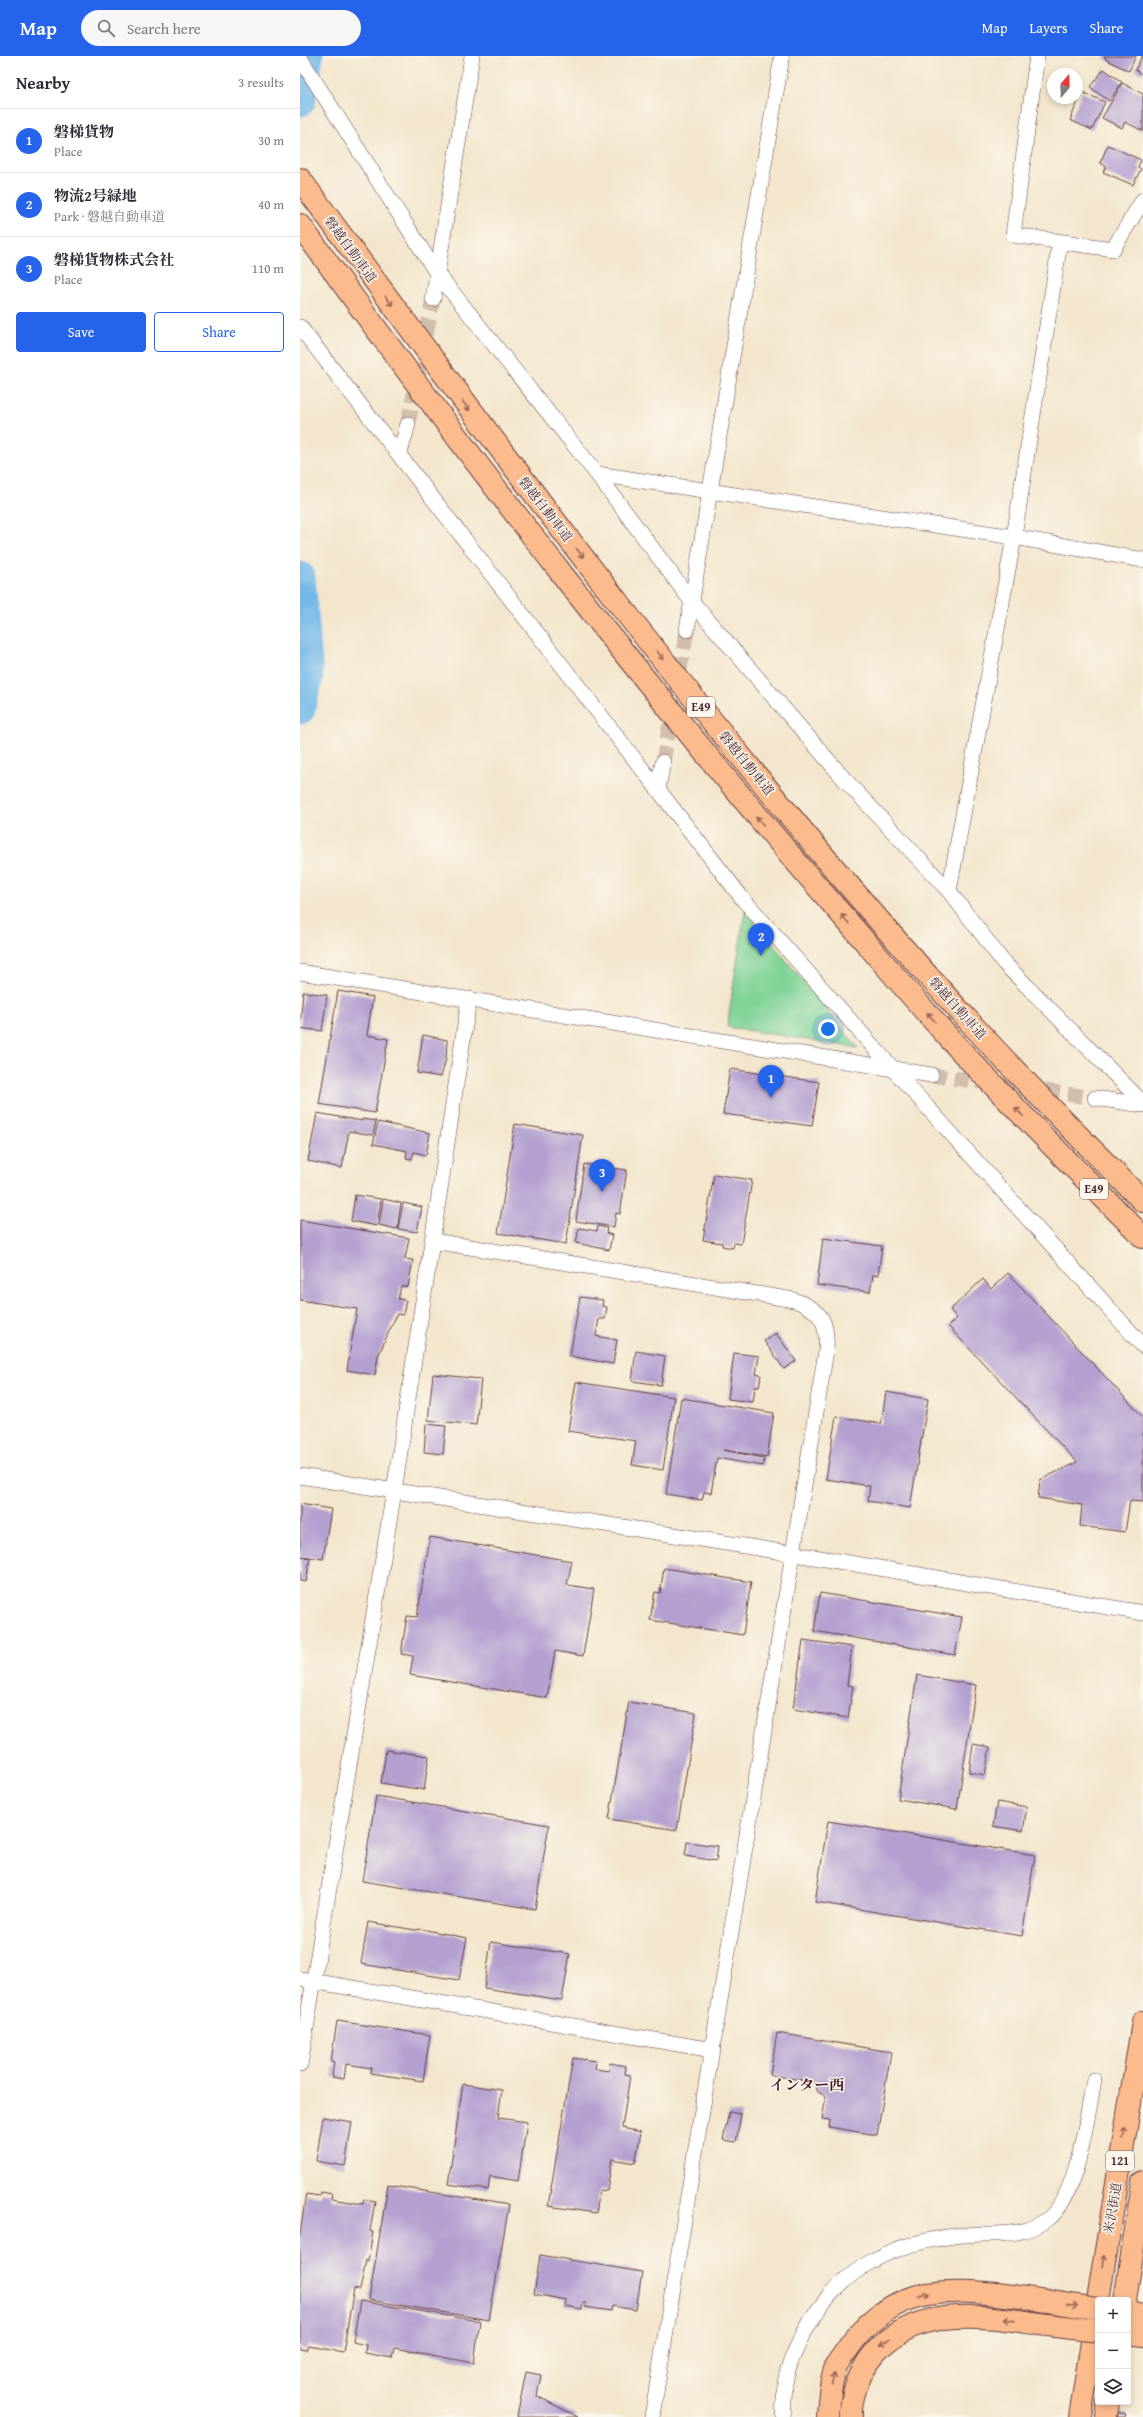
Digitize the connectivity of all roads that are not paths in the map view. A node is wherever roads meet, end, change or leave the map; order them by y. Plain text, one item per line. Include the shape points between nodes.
1 (472, 56) edge
2 (782, 56) edge
3 (1037, 56) edge
4 (300, 58) edge
5 (300, 180) edge
6 (1143, 200) edge
7 (300, 225) edge
8 (1060, 242) junction
9 (436, 272) junction
10 (433, 299) tunnel mouth
11 (300, 326) edge
12 (408, 424) tunnel mouth
13 (400, 453) junction
14 (597, 474) junction
15 (710, 492) junction
16 (1014, 537) junction
17 (1143, 560) edge
18 (692, 602) junction
19 (687, 630) tunnel mouth
20 (663, 762) tunnel mouth
21 (658, 788) junction
22 (949, 891) junction
23 (300, 972) edge
24 (469, 999) junction
25 (893, 1070) junction
26 (931, 1075) tunnel mouth
27 (1096, 1098) tunnel mouth
28 (1143, 1104) edge
29 (1046, 1140) junction
30 (1143, 1201) edge
31 (1143, 1237) edge
32 (433, 1241) junction
33 (1143, 1251) edge
34 (1143, 1346) edge
35 (300, 1476) edge
36 (394, 1491) junction
37 (793, 1554) junction
38 (1143, 1613) edge
39 (306, 1980) edge
40 (1143, 2022) edge
41 (714, 2050) junction
42 (300, 2065) edge
43 (1094, 2080) dead end
44 (1143, 2182) edge
45 (1099, 2297) edge
46 (1124, 2297) edge
47 (1095, 2309) edge
48 (1131, 2314) edge
49 (1143, 2316) edge
50 (1095, 2320) edge
51 (1095, 2331) edge
52 (1131, 2334) edge
53 (1143, 2336) edge
54 (1088, 2366) junction
55 (1108, 2405) edge
56 (652, 2417) edge
57 (783, 2417) edge
58 (828, 2417) edge
59 (851, 2417) edge
60 (1071, 2417) edge
61 (1080, 2417) edge
62 (1106, 2417) edge

1 - 9 street
2 - 15 street
3 - 8 street via 1013,235
4 - 9 street
5 -> 30 highway, 磐越自動車道 / E49 via 464,403 585,560 794,821 975,1028
6 - 8 street via 1113,249
29 -> 7 highway, 磐越自動車道 / E49 via 960,1050 711,762 438,412
8 - 16 street
9 - 10 street
9 - 14 street
11 - 13 street
12 - 13 street
13 - 21 street
14 - 15 street
14 - 18 street
15 - 16 street
15 - 18 street
16 - 17 street
16 - 22 street
18 - 19 street
18 - 22 street via 845,780
20 - 21 street
21 - 25 street via 742,898
22 - 28 street via 1004,963
23 - 24 street
24 - 25 street
24 - 32 street
25 - 26 street
25 - 34 street
27 - 28 street
29 - 31 highway, 磐越自動車道 / E49
29 - 33 highway
32 - 36 street
32 - 37 street via 794,1300 823,1317 826,1351
35 - 36 street
36 - 37 street
36 - 39 street
37 - 38 street
37 - 41 street
39 - 41 street
39 - 42 street
45 -> 40 highway, 米沢街道 / 121
41 - 56 street
43 - 57 street via 1067,2196 1049,2218 1026,2231 956,2235 915,2243 880,2256 854,2271 830,2294 796,2349 785,2382
44 - 46 highway, 米沢街道 / 121
58 -> 47 highway, bridge via 829,2394 837,2365 857,2335 877,2315 902,2302 935,2293 958,2291
48 - 49 highway
50 - 54 highway, 米沢街道 / 121
51 -> 59 highway, bridge via 967,2316 948,2316 918,2323 899,2332 879,2347 864,2367 855,2392
52 - 53 highway
54 - 60 highway
54 - 61 highway, 米沢街道 / 121
55 - 62 highway

